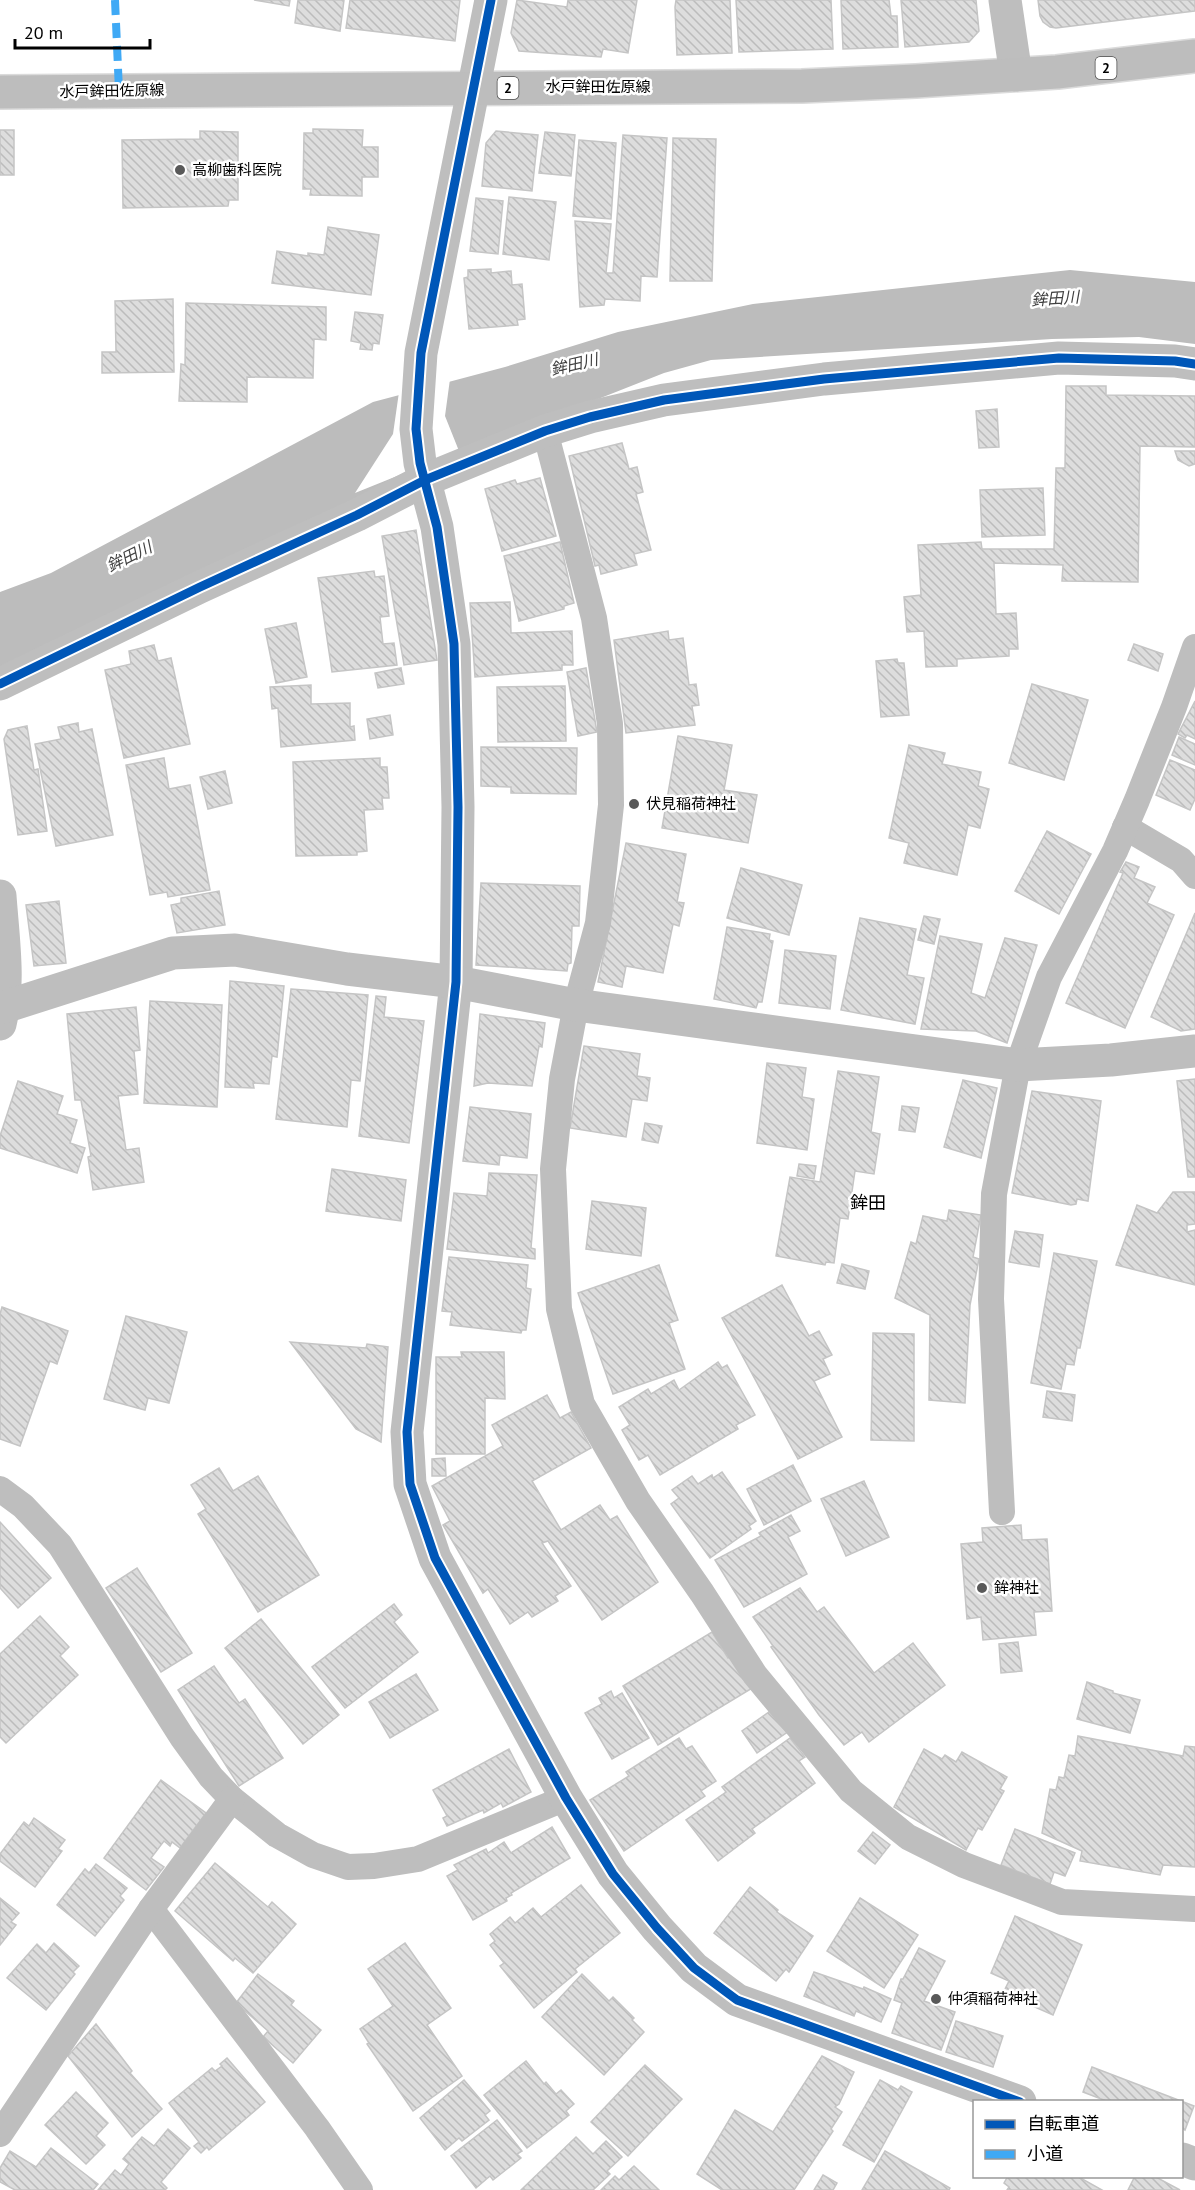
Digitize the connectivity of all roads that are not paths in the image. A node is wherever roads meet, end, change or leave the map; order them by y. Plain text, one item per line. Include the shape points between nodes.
1 (491, 0) edge
2 (1005, 0) edge
3 (1195, 56) edge
4 (1016, 75) junction
5 (472, 88) junction
6 (0, 92) edge
7 (1195, 364) edge
8 (545, 431) junction
9 (422, 471) junction
10 (1195, 647) edge
11 (0, 684) edge
12 (1125, 827) junction
13 (1195, 876) edge
14 (0, 896) edge
15 (456, 982) junction
16 (576, 1005) junction
17 (2, 1016) edge
18 (1195, 1051) edge
19 (1018, 1065) junction
20 (0, 1489) edge
21 (1002, 1512) dead end
22 (566, 1798) junction
23 (232, 1799) junction
24 (151, 1909) junction
25 (1195, 1910) edge
26 (1014, 2100) edge
27 (0, 2134) edge
28 (360, 2190) edge

1 - 5 street
2 - 4 street
3 - 4 main road, 水戸鉾田佐原線 / 2
4 - 5 main road, 水戸鉾田佐原線 / 2 via 801,86
5 - 6 main road, 水戸鉾田佐原線 / 2
5 - 9 street via 421,353 416,429
7 - 8 street via 1059,358 824,379 664,400
8 - 9 street
8 - 16 lane via 594,618 610,724 611,805 598,923
9 - 11 street via 357,515
9 - 15 street via 437,527 454,644 458,807
10 - 12 lane
12 - 13 lane via 1181,860
12 - 19 lane via 1049,977
14 - 17 street
15 - 16 street
15 - 17 street via 235,950 173,953
15 - 22 street via 407,1432 410,1484 435,1558
16 - 19 street
16 - 25 lane via 562,1079 553,1169 559,1309 582,1404 638,1501 755,1675 851,1791 908,1837 964,1865 1062,1902
18 - 19 street
19 - 21 lane via 994,1194 991,1299
20 - 23 lane via 23,1506 60,1545 182,1737
22 - 23 lane via 418,1859 348,1867 314,1855 277,1835
22 - 26 street via 613,1874 657,1928 693,1968 737,2000
23 - 24 lane
24 - 27 lane
24 - 28 lane

